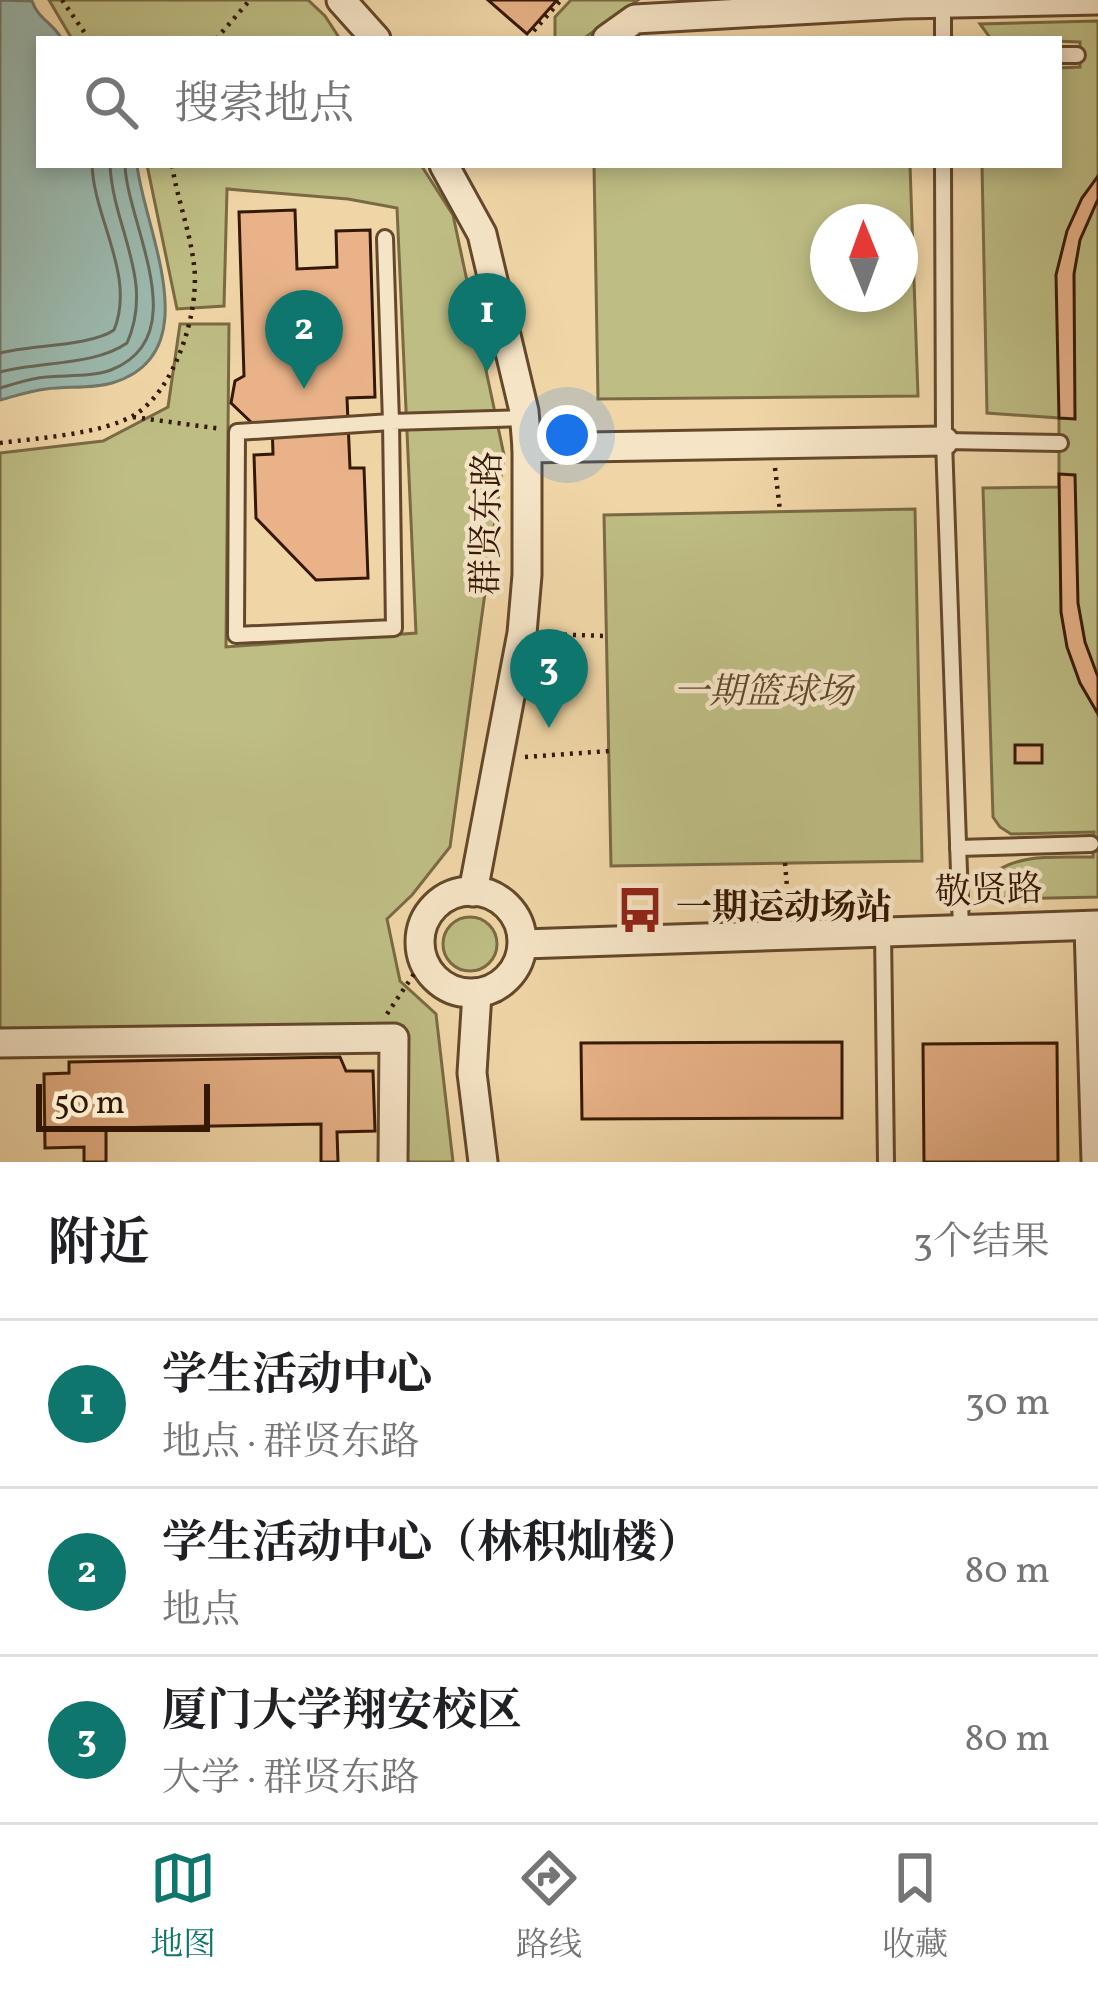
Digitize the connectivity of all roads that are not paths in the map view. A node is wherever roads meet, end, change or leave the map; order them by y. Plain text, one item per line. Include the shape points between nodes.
1 (341, 0) edge
2 (1098, 0) edge
3 (1015, 1) edge
4 (943, 4) junction
5 (373, 36) edge
6 (611, 36) edge
7 (943, 36) edge
8 (1062, 55) edge
9 (1077, 55) dead end
10 (943, 168) edge
11 (457, 171) edge
12 (385, 238) dead end
13 (525, 418) junction
14 (391, 422) junction
15 (944, 441) junction
16 (1060, 443) dead end
17 (526, 448) junction
18 (1091, 844) dead end
19 (958, 848) junction
20 (472, 892) junction
21 (1094, 926) edge
22 (961, 929) junction
23 (883, 932) junction
24 (523, 944) junction
25 (478, 993) junction
26 (0, 1042) edge
27 (393, 1162) edge
28 (483, 1162) edge
29 (886, 1162) edge
30 (1096, 1162) edge

1 - 5 street
2 - 3 street
3 - 4 street
4 - 6 street via 634,19
4 - 7 lane
8 - 9 lane
10 - 15 lane
11 - 13 street, 群贤东路 via 482,234
12 - 14 lane
13 - 14 lane
13 - 17 street, 群贤东路
14 - 14 lane via 237,432 236,635 394,628
15 - 16 lane
15 - 17 street
15 - 19 lane
17 - 20 street, 群贤东路 via 522,634
18 - 19 lane
19 - 22 lane
20 - 24 street via 511,910
20 - 25 street via 446,898 422,927 424,959 436,979
21 - 22 street, 敬贤路
21 - 30 street
22 - 23 street, 敬贤路
23 - 24 street, 敬贤路
23 - 29 lane
24 - 25 street via 508,977
25 - 28 street via 472,1073
26 - 27 street via 394,1038

